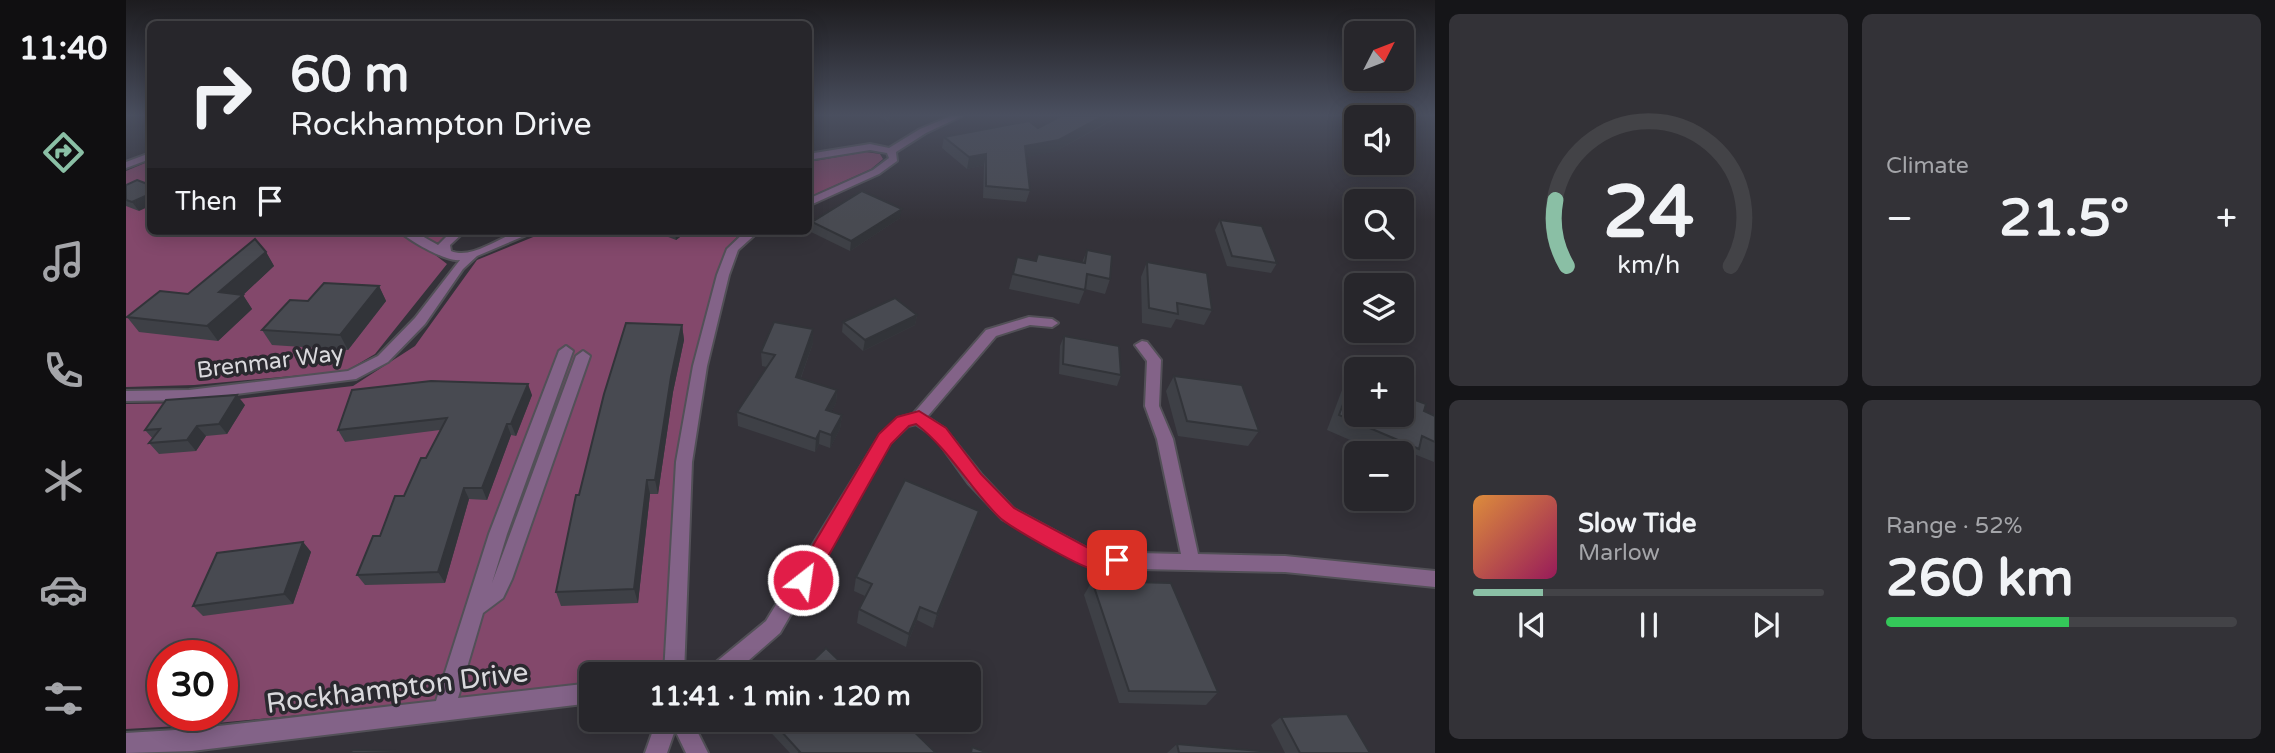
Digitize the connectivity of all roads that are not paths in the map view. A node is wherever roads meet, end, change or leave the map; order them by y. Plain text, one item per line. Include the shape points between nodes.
1 (844, 151) edge
2 (891, 151) edge
3 (812, 156) edge
4 (147, 157) edge
5 (126, 165) edge
6 (812, 201) edge
7 (412, 235) edge
8 (454, 235) edge
9 (520, 235) edge
10 (749, 235) edge
11 (445, 253) junction
12 (473, 254) junction
13 (1052, 323) dead end
14 (1142, 345) dead end
15 (575, 353) dead end
16 (126, 396) edge
17 (919, 418) junction
18 (1191, 561) junction
19 (1435, 579) edge
20 (675, 662) edge
21 (732, 662) edge
22 (579, 694) edge
23 (444, 709) junction
24 (663, 732) edge
25 (686, 732) edge
26 (192, 740) junction
27 (126, 744) edge
28 (160, 753) edge
29 (656, 753) edge
30 (697, 753) edge

1 - 3 street
2 - 6 street via 894,159 876,172
4 - 5 street
7 - 11 street
8 - 11 street via 444,244
9 - 12 street, Brenmar Way
10 - 20 street via 733,248 700,366 684,462
11 - 12 street via 455,257
12 - 16 street, Brenmar Way via 383,359 351,376 189,395
13 - 17 street via 1029,321 990,333
14 - 18 street via 1154,360 1152,407 1165,439
15 - 23 street via 498,534
17 - 18 street via 940,433 1007,514 1047,537 1092,560
17 - 21 street via 903,422 885,439 773,627
18 - 19 street via 1285,564
22 - 23 street, Rockhampton Drive
23 - 26 street, Rockhampton Drive
24 - 29 street
25 - 30 street
26 - 27 street, Rockhampton Drive
26 - 28 street

